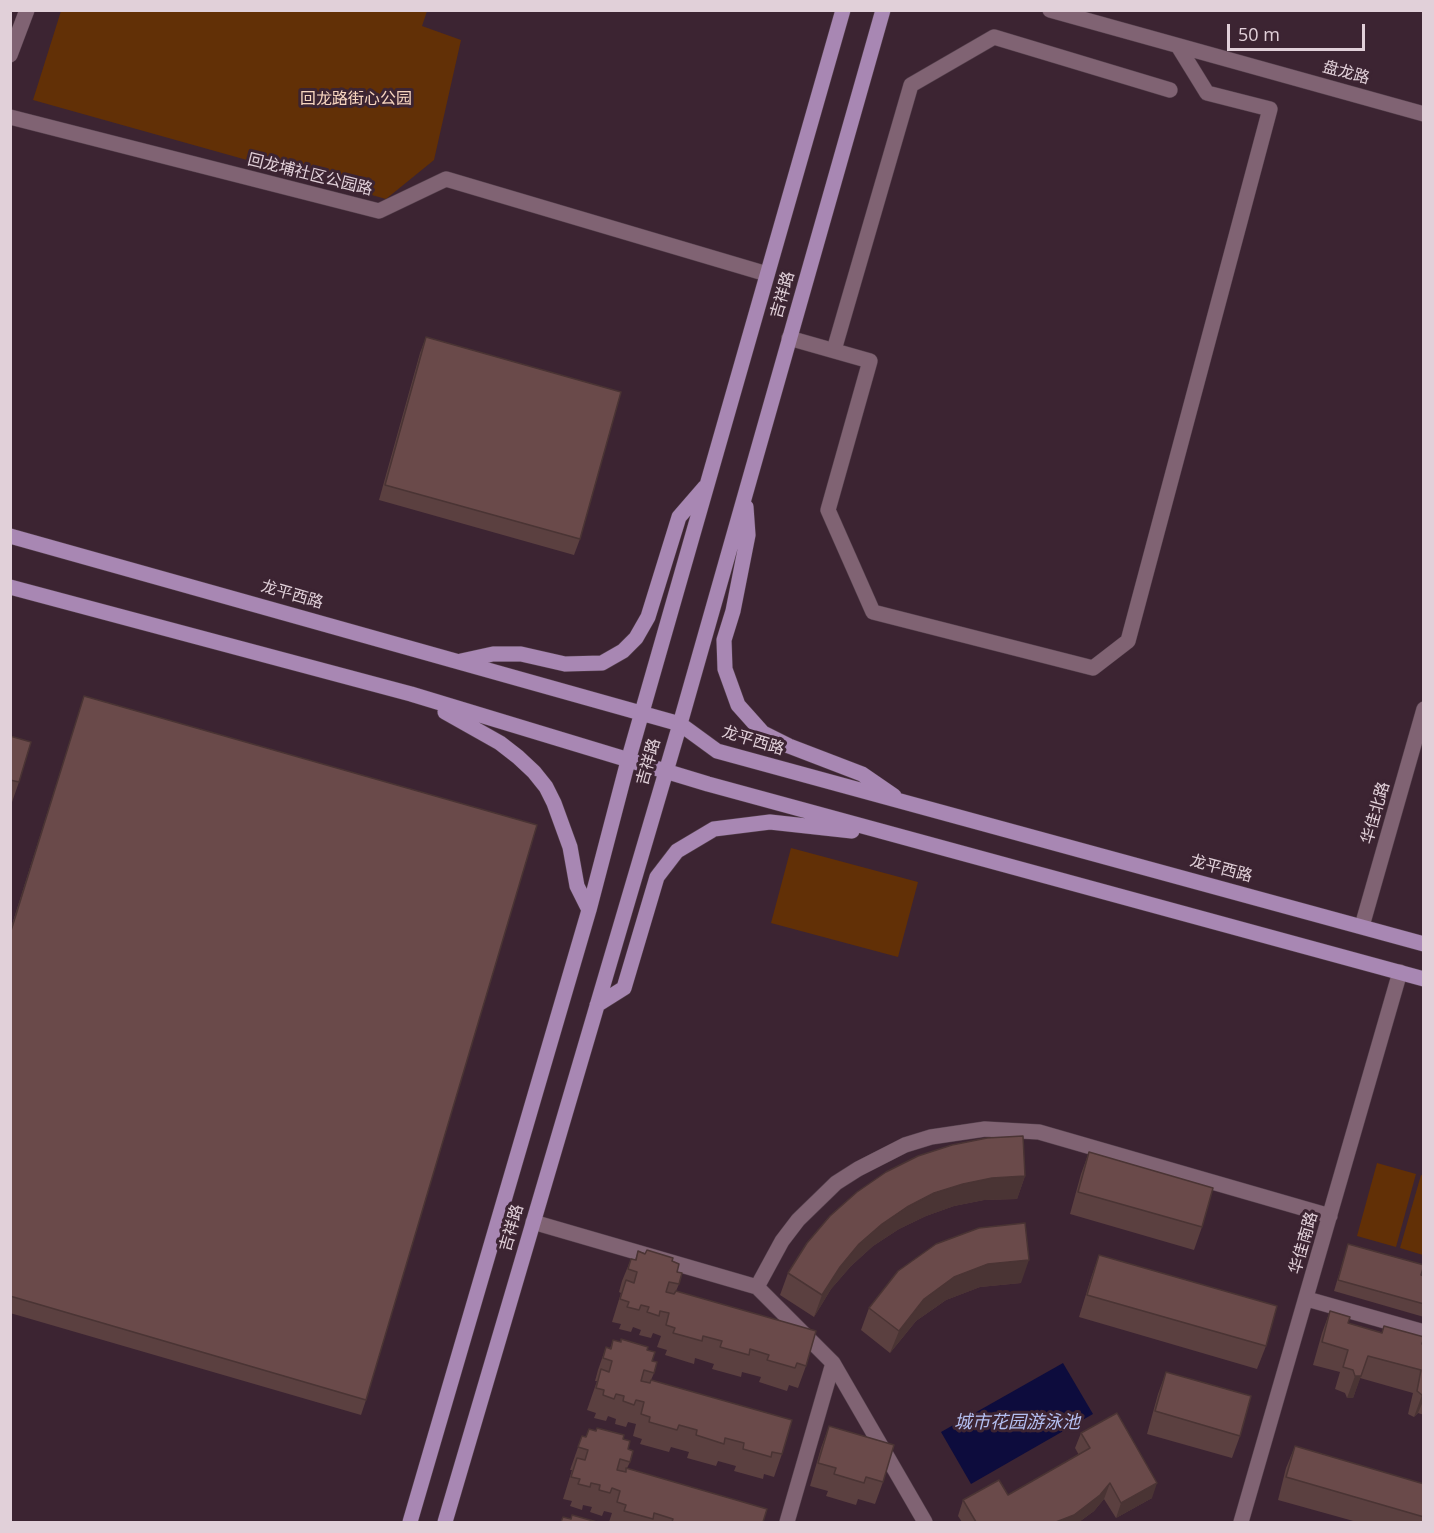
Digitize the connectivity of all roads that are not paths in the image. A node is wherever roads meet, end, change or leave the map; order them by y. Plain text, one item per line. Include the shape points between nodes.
1 (27, 10) edge
2 (843, 10) edge
3 (883, 10) edge
4 (1050, 10) edge
5 (1178, 46) junction
6 (10, 54) edge
7 (1170, 90) dead end
8 (1424, 114) edge
9 (10, 117) edge
10 (767, 274) junction
11 (789, 338) junction
12 (834, 350) junction
13 (707, 485) junction
14 (745, 494) junction
15 (10, 536) edge
16 (10, 587) edge
17 (459, 661) junction
18 (411, 694) junction
19 (1424, 710) edge
20 (642, 713) junction
21 (680, 724) junction
22 (628, 761) junction
23 (666, 771) junction
24 (902, 801) junction
25 (899, 836) junction
26 (589, 910) junction
27 (1362, 926) junction
28 (1424, 944) edge
29 (1400, 972) junction
30 (1424, 979) edge
31 (597, 1005) junction
32 (1330, 1216) junction
33 (533, 1222) junction
34 (757, 1287) junction
35 (1307, 1299) junction
36 (1424, 1332) edge
37 (833, 1363) junction
38 (410, 1522) edge
39 (445, 1522) edge
40 (787, 1522) edge
41 (925, 1522) edge
42 (1241, 1522) edge

1 - 6 street
2 - 10 main road, 吉祥路
3 - 11 main road, 吉祥路
4 - 5 street, 盘龙路
5 - 8 street, 盘龙路
5 - 12 street via 1207,93 1269,109 1128,640 1093,668 873,612 828,510 870,361
7 - 12 street via 994,37 911,85
9 - 10 street, 回龙埔社区公园路 via 379,211 446,179
10 - 13 main road, 吉祥路
11 - 12 street
11 - 14 main road, 吉祥路
13 - 17 main road via 679,518 648,616 636,638 623,651 602,663 565,664 512,654
13 - 20 main road, 吉祥路
14 - 21 main road, 吉祥路
14 - 24 main road via 748,535 724,640 725,669 738,705 763,733 862,774
15 - 17 main road, 龙平西路
16 - 18 main road
17 - 20 main road, 龙平西路
18 - 22 main road
18 - 26 main road via 500,743 534,772 554,803 570,847 577,886
19 - 27 street, 华佳北路
20 - 21 main road, 龙平西路
20 - 22 main road, 吉祥路
21 - 23 main road, 吉祥路
21 - 24 main road, 龙平西路 via 717,751
22 - 23 main road
22 - 26 main road, 吉祥路
23 - 25 main road
23 - 31 main road, 吉祥路
24 - 27 main road, 龙平西路
25 - 29 main road
25 - 31 main road via 770,822 714,830 677,851 657,877 624,988
26 - 38 main road, 吉祥路
27 - 28 main road, 龙平西路
29 - 30 main road
29 - 32 street, 华佳南路
31 - 33 main road, 吉祥路
32 - 34 street via 1039,1132 958,1131 905,1145 858,1168 836,1184 788,1234
32 - 35 street, 华佳南路
33 - 34 street
33 - 39 main road, 吉祥路
34 - 37 street
35 - 36 street
35 - 42 street, 华佳南路
37 - 40 street
37 - 41 street

